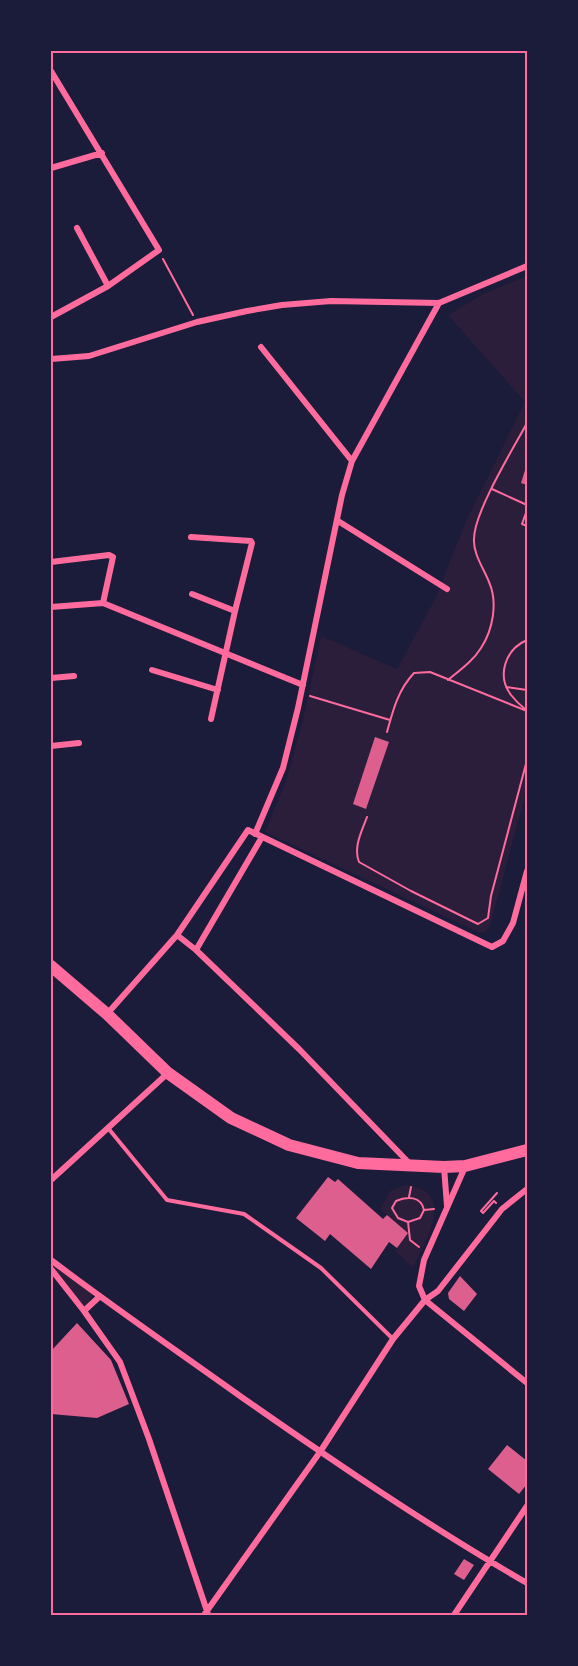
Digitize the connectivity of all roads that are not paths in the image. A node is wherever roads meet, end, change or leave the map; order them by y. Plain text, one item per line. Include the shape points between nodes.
1 (51, 71) edge
2 (102, 153) junction
3 (51, 168) edge
4 (77, 228) dead end
5 (527, 266) edge
6 (108, 286) junction
7 (439, 303) junction
8 (51, 317) edge
9 (261, 347) dead end
10 (51, 359) edge
11 (352, 461) junction
12 (338, 521) junction
13 (191, 537) dead end
14 (51, 562) edge
15 (447, 589) dead end
16 (192, 594) dead end
17 (103, 603) junction
18 (51, 607) edge
19 (235, 611) junction
20 (225, 652) junction
21 (152, 670) dead end
22 (74, 676) dead end
23 (51, 678) edge
24 (303, 685) junction
25 (218, 690) junction
26 (211, 719) dead end
27 (79, 743) dead end
28 (51, 746) edge
29 (258, 836) junction
30 (527, 872) edge
31 (177, 935) junction
32 (196, 950) junction
33 (54, 974) edge
34 (107, 1014) junction
35 (168, 1073) junction
36 (108, 1128) junction
37 (527, 1150) edge
38 (412, 1166) junction
39 (465, 1166) junction
40 (444, 1167) junction
41 (51, 1180) edge
42 (527, 1189) edge
43 (447, 1206) junction
44 (51, 1260) edge
45 (51, 1269) edge
46 (99, 1297) junction
47 (425, 1300) junction
48 (84, 1311) junction
49 (393, 1339) junction
50 (527, 1383) edge
51 (320, 1452) junction
52 (527, 1506) edge
53 (489, 1561) junction
54 (527, 1583) edge
55 (206, 1614) edge
56 (454, 1615) edge

1 - 2 street
2 - 3 street
2 - 6 street via 159,250
4 - 6 street
5 - 7 street
6 - 8 street
7 - 10 street via 292,304 197,322 88,356
7 - 11 street
9 - 11 street
11 - 12 street
12 - 15 street
12 - 24 street
13 - 19 street via 251,541
14 - 17 street via 113,557
16 - 19 street
17 - 18 street
17 - 20 street
19 - 20 street
20 - 24 street
20 - 25 street
21 - 25 street
22 - 23 street
24 - 29 street via 284,768
25 - 26 street
27 - 28 street
29 - 30 street via 492,947 503,941 513,923
29 - 31 street via 248,830
29 - 32 street
31 - 32 street
31 - 34 street
32 - 38 street
33 - 34 highway
34 - 35 highway
35 - 36 street
35 - 38 highway via 231,1118 289,1145 358,1162
36 - 41 street
36 - 49 lane via 167,1200 244,1214 321,1269
37 - 39 highway
38 - 40 highway
39 - 40 highway
39 - 43 street
40 - 43 street
42 - 47 street via 501,1209 438,1291
43 - 47 street via 427,1253 419,1286
44 - 46 street
45 - 48 street
46 - 48 street
46 - 51 street
47 - 49 street
47 - 50 street
48 - 55 street via 120,1362 176,1516
49 - 51 street
51 - 53 street
51 - 55 street
52 - 53 street
53 - 54 street
53 - 56 street

